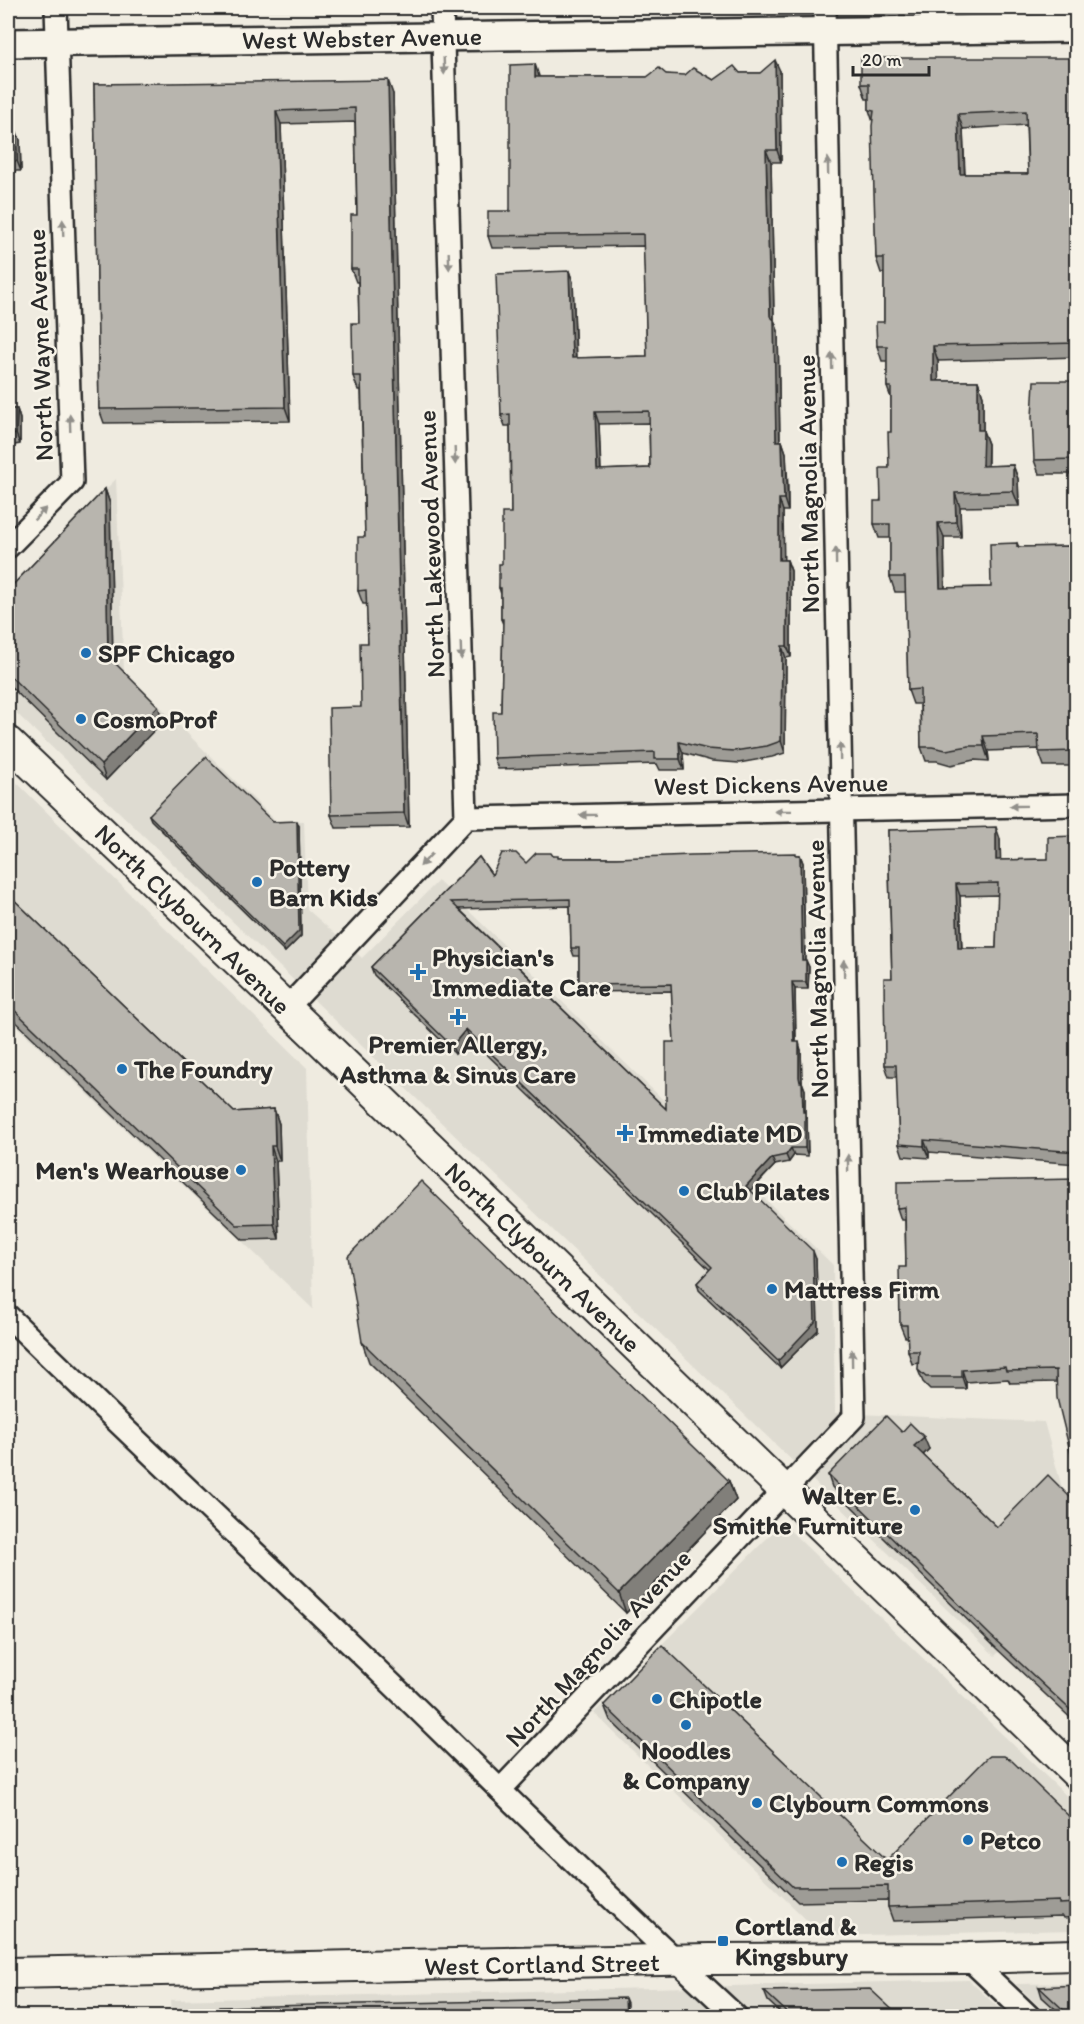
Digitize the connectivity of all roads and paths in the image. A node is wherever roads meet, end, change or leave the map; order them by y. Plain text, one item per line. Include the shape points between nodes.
1 (56, 8) edge
2 (442, 8) edge
3 (825, 19) edge
4 (1077, 28) edge
5 (443, 36) junction
6 (57, 42) junction
7 (8, 43) edge
8 (8, 547) edge
9 (8, 742) edge
10 (1077, 805) edge
11 (841, 810) junction
12 (466, 818) junction
13 (287, 1008) junction
14 (8, 1316) edge
15 (784, 1490) junction
16 (1077, 1773) edge
17 (500, 1790) junction
18 (1077, 1955) edge
19 (968, 1958) junction
20 (677, 1961) junction
21 (8, 1973) edge
22 (736, 2016) edge
23 (1029, 2016) edge

1 - 6 street, North Wayne Avenue
2 - 5 street, North Lakewood Avenue
3 - 4 street, West Webster Avenue
3 - 5 street, West Webster Avenue
11 -> 3 street, North Magnolia Avenue
5 - 6 street, West Webster Avenue
5 -> 12 street, North Lakewood Avenue
6 - 7 street, West Webster Avenue
8 -> 6 street, North Wayne Avenue via 72,482
9 - 13 main road, North Clybourn Avenue
10 -> 11 street, West Dickens Avenue
11 -> 12 street, West Dickens Avenue
15 -> 11 street, North Magnolia Avenue via 854,1417
12 -> 13 street
13 - 15 main road, North Clybourn Avenue
14 - 17 street
15 - 16 main road, North Clybourn Avenue
15 - 17 street, North Magnolia Avenue
17 - 20 street
18 - 19 main road, West Cortland Street
19 - 20 main road, West Cortland Street
19 - 23 street
20 - 21 main road, West Cortland Street
20 - 22 street

